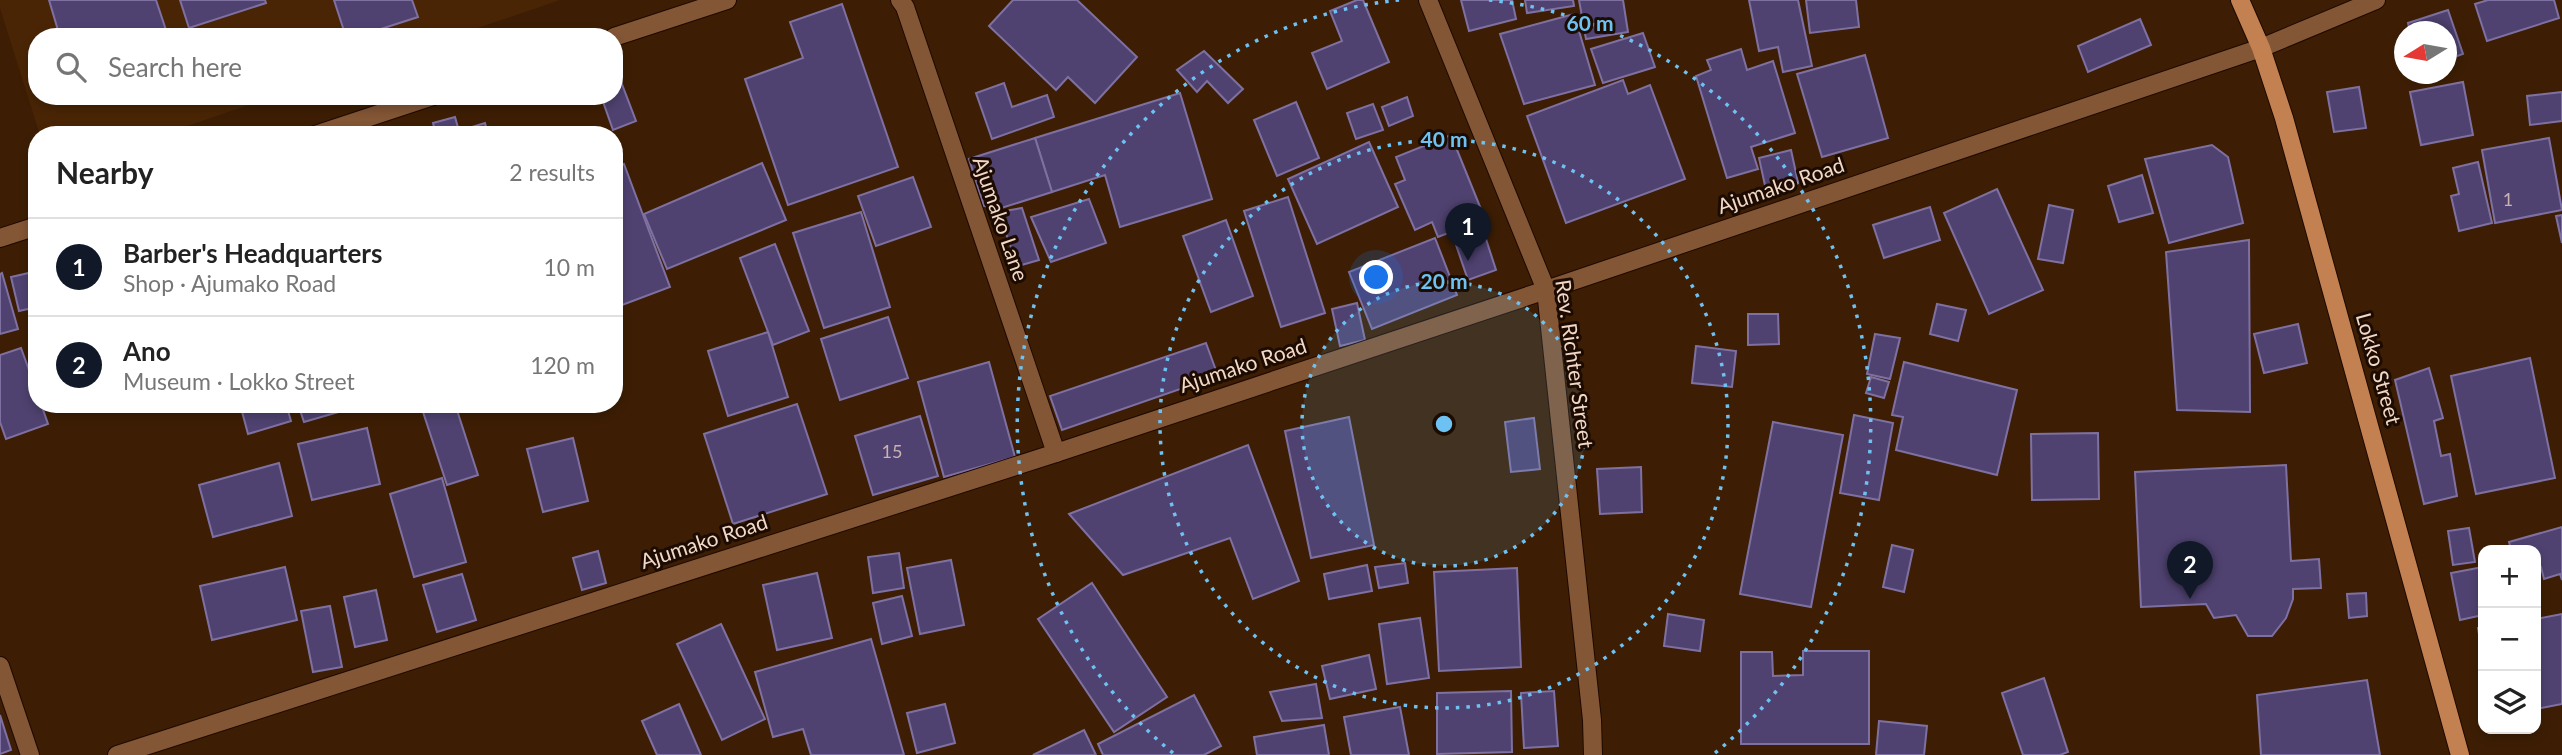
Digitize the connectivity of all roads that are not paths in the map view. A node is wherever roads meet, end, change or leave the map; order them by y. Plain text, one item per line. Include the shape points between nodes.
1 (727, 0) edge
2 (900, 0) edge
3 (1429, 0) edge
4 (2241, 0) edge
5 (2376, 0) edge
6 (623, 34) edge
7 (2261, 48) junction
8 (406, 105) edge
9 (342, 126) edge
10 (28, 229) edge
11 (0, 238) edge
12 (1546, 290) junction
13 (1056, 453) junction
14 (0, 666) edge
15 (30, 755) edge
16 (117, 755) edge
17 (1593, 755) edge
18 (2460, 755) edge

1 - 6 street
2 - 13 street, Ajumako Lane
3 - 12 street, Rev. Richter Street
4 - 7 main road, Lokko Street
5 - 7 street, Ajumako Road
7 - 12 street, Ajumako Road
7 - 18 main road, Lokko Street
8 - 9 street
10 - 11 street
12 - 13 street, Ajumako Road
12 - 17 street, Rev. Richter Street
13 - 16 street, Ajumako Road
14 - 15 street

